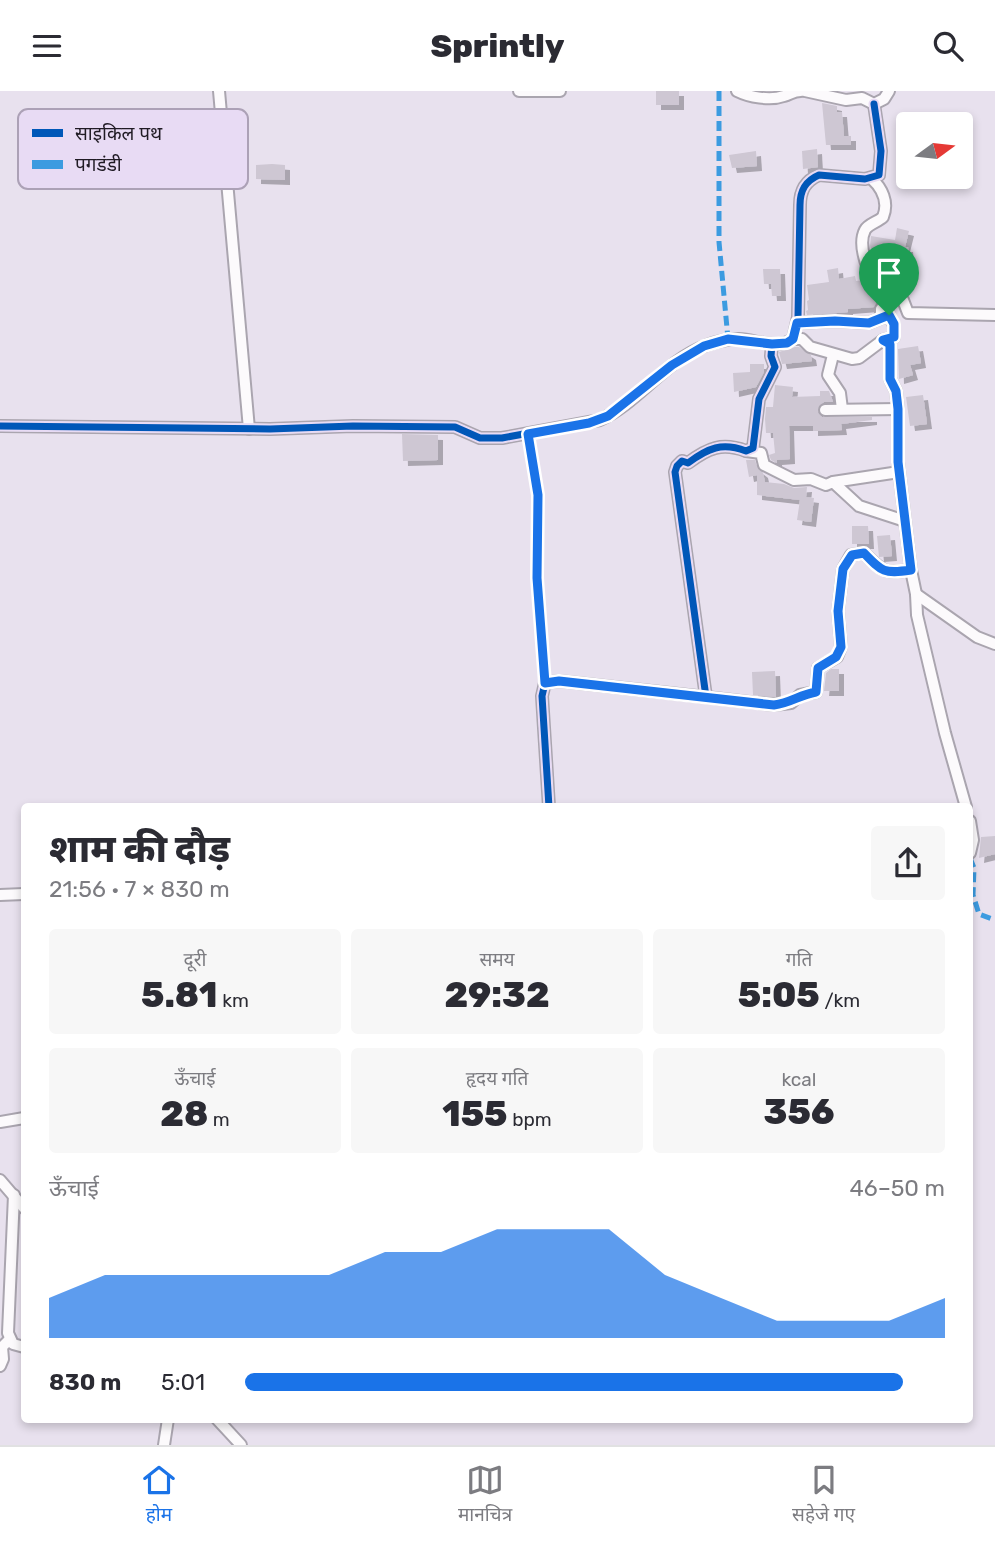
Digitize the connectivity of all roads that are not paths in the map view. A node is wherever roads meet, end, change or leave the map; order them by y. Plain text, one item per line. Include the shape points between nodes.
1 (219, 91) edge
2 (519, 91) edge
3 (560, 91) edge
4 (737, 91) edge
5 (803, 91) edge
6 (889, 91) edge
7 (746, 94) edge
8 (874, 104) junction
9 (221, 109) edge
10 (871, 178) junction
11 (228, 189) edge
12 (895, 295) junction
13 (889, 315) junction
14 (995, 315) edge
15 (797, 323) junction
16 (793, 339) junction
17 (883, 340) junction
18 (772, 344) junction
19 (833, 355) junction
20 (842, 409) junction
21 (898, 409) junction
22 (825, 410) dead end
23 (0, 426) edge
24 (248, 429) junction
25 (528, 434) junction
26 (747, 451) junction
27 (900, 472) junction
28 (833, 482) junction
29 (905, 521) junction
30 (911, 570) junction
31 (916, 605) junction
32 (995, 644) edge
33 (545, 683) junction
34 (706, 697) junction
35 (549, 803) edge
36 (965, 803) edge
37 (21, 894) edge
38 (0, 895) edge
39 (21, 1118) edge
40 (0, 1122) edge
41 (0, 1180) edge
42 (14, 1195) junction
43 (21, 1204) edge
44 (10, 1339) junction
45 (21, 1346) edge
46 (0, 1366) edge
47 (167, 1423) edge
48 (221, 1423) edge
49 (164, 1445) edge
50 (241, 1445) edge

1 - 9 street
2 - 3 street
4 - 7 street
5 - 7 street via 783,97
5 - 8 street via 846,100 862,98
6 - 8 street
8 - 10 street via 881,151 879,175
10 - 12 street via 880,188 886,208 883,217 864,232 866,267 882,297
10 - 15 street via 819,175 802,189
11 - 24 street
12 - 13 street via 881,309 881,315
12 - 14 street via 903,300 908,313
13 - 15 street via 869,323
13 - 17 street via 894,337
15 - 16 street
16 - 18 street
16 - 19 street
17 - 19 street via 859,358
17 - 21 street via 890,344 890,379
18 - 25 street via 728,339 704,346 672,365 615,412 589,423
18 - 26 street via 775,367 760,400 755,443
19 - 20 street via 828,375 840,393
20 - 21 street
20 - 22 street
21 - 27 street
23 - 24 street
24 - 25 street via 454,427 480,438
25 - 33 lane via 538,495 537,578
26 - 28 street via 761,453 764,465 794,480
26 - 34 street via 731,446 705,451 677,466 675,472
27 - 28 street
27 - 29 street
28 - 29 street via 859,506
29 - 30 street
30 - 31 street
30 - 34 street via 881,570 864,553 852,555 843,569 839,601 841,647 836,657 818,668 816,692 774,705
31 - 32 street
31 - 36 street
33 - 34 street
33 - 35 street
37 - 38 street
39 - 40 street
41 - 42 street
42 - 43 street
42 - 44 street
44 - 45 street
44 - 46 street via 2,1346
47 - 49 street
48 - 50 street

